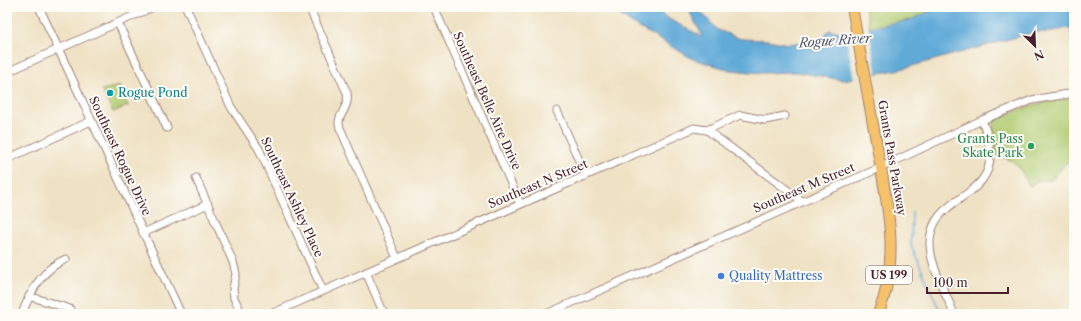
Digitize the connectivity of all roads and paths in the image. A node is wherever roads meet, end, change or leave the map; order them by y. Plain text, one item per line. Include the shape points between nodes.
1 (39, 7) edge
2 (153, 7) edge
3 (186, 7) edge
4 (310, 7) edge
5 (434, 7) edge
6 (852, 7) edge
7 (118, 23) junction
8 (59, 49) junction
9 (7, 72) edge
10 (1074, 93) edge
11 (557, 112) dead end
12 (785, 116) dead end
13 (982, 120) junction
14 (91, 121) junction
15 (167, 128) dead end
16 (707, 130) junction
17 (7, 159) edge
18 (882, 167) junction
19 (586, 176) junction
20 (196, 178) dead end
21 (802, 201) junction
22 (208, 204) junction
23 (520, 204) junction
24 (143, 233) junction
25 (397, 258) junction
26 (66, 259) dead end
27 (366, 272) junction
28 (323, 291) junction
29 (29, 296) junction
30 (70, 310) dead end
31 (22, 314) edge
32 (181, 314) edge
33 (242, 314) edge
34 (271, 314) edge
35 (384, 314) edge
36 (546, 314) edge
37 (878, 314) edge
38 (954, 314) edge

1 - 8 street, Southeast Rogue Drive
2 - 7 street
3 - 28 street, Southeast Ashley Place via 231,107 260,149
4 - 25 street via 347,93 347,106 339,119 340,128
5 - 23 street, Southeast Belle Aire Drive
6 - 18 highway, Grants Pass Parkway / US 199
7 - 8 street
7 - 15 street
8 - 9 street
8 - 14 street, Southeast Rogue Drive
10 - 13 street, Southeast M Street via 1032,100
11 - 19 street
12 - 16 street via 765,120 740,116
13 - 18 street, Southeast M Street
13 - 38 street via 991,149 987,171 978,186 944,211 935,223 930,241 932,260
14 - 17 street
14 - 24 street, Southeast Rogue Drive
16 - 19 street, Southeast N Street via 694,128
16 - 21 street
18 - 21 street, Southeast M Street
18 - 37 highway, Grants Pass Parkway / US 199 via 889,211 891,255 887,286
19 - 23 street, Southeast N Street
20 - 22 street
21 - 36 street, Southeast M Street
22 - 24 street
22 - 33 street via 233,262 236,274 234,298
23 - 25 street, Southeast N Street
24 - 32 street, Southeast Rogue Drive
25 - 27 street, Southeast N Street
26 - 29 street via 51,267
27 - 28 street, Southeast N Street
27 - 35 street
28 - 34 street, Southeast N Street
29 - 30 street
29 - 31 street

